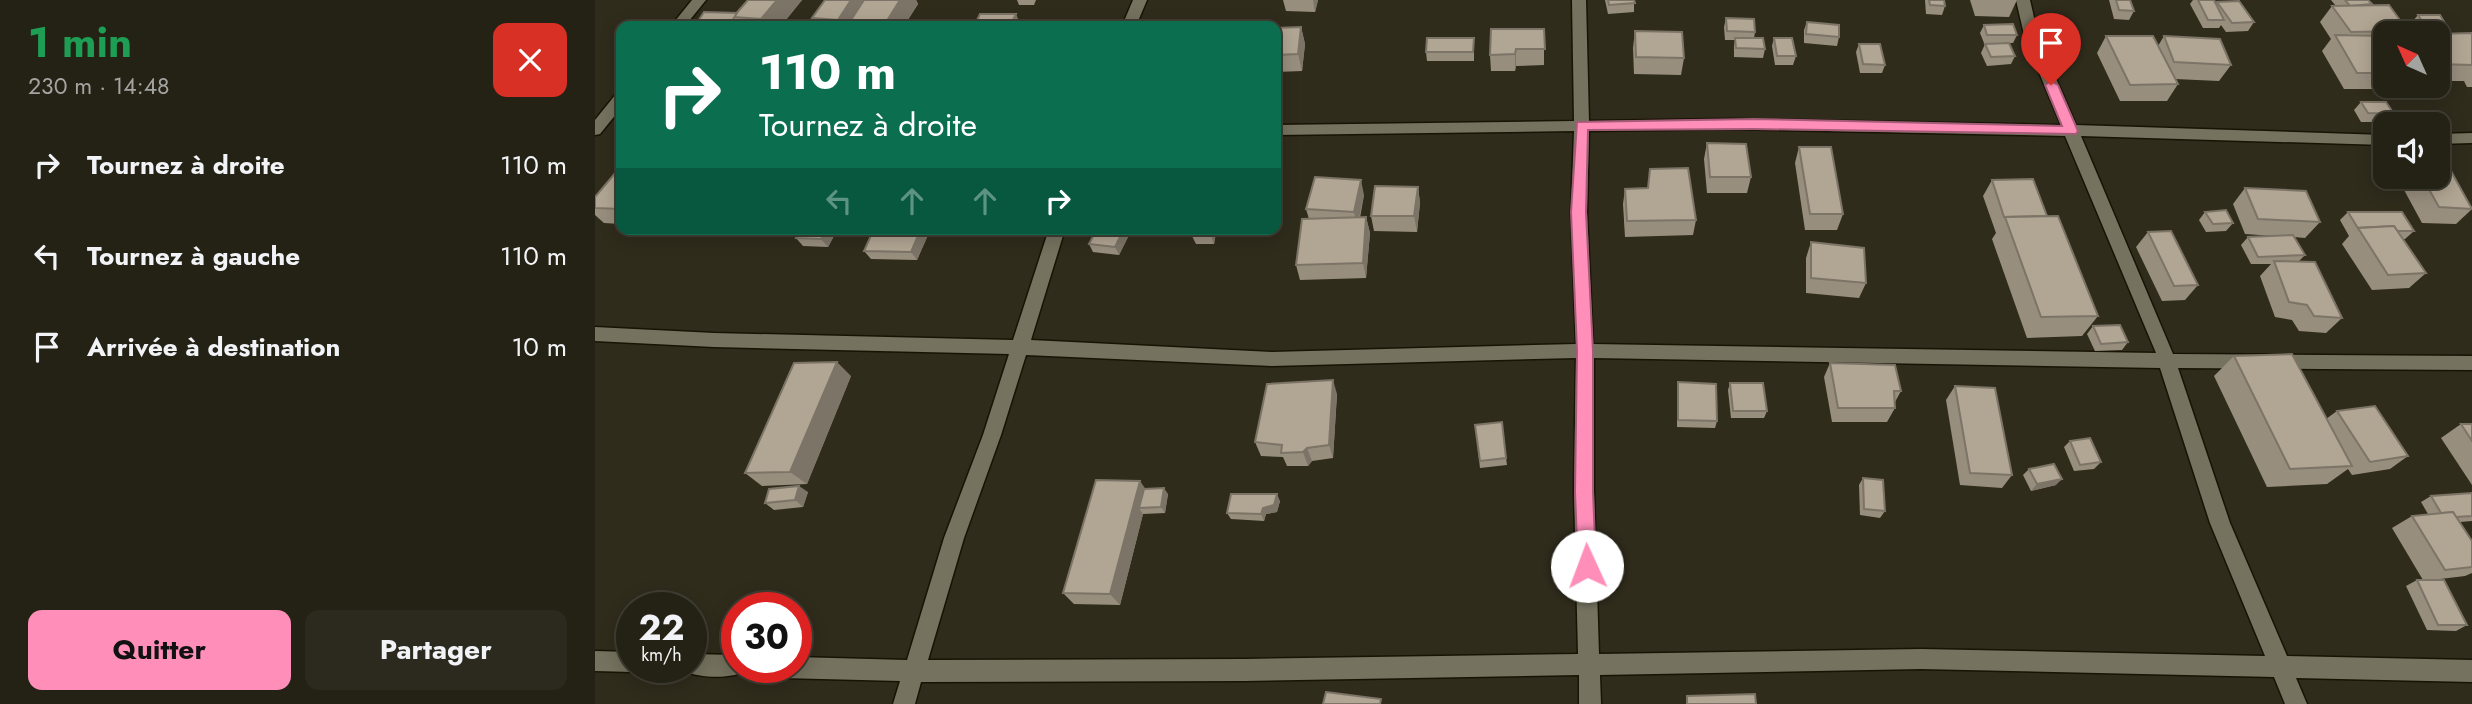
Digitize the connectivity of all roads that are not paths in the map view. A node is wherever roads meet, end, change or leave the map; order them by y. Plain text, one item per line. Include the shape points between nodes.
1 (699, 0) edge
2 (1140, 0) edge
3 (1579, 0) edge
4 (2023, 0) edge
5 (682, 21) edge
6 (1131, 21) edge
7 (616, 103) edge
8 (616, 121) edge
9 (598, 123) edge
10 (1582, 126) junction
11 (1281, 130) edge
12 (2071, 131) junction
13 (2472, 138) edge
14 (2450, 139) edge
15 (2373, 140) edge
16 (1055, 235) edge
17 (595, 334) edge
18 (1020, 347) junction
19 (1585, 351) junction
20 (2168, 361) junction
21 (2472, 363) edge
22 (595, 661) edge
23 (616, 662) edge
24 (2281, 665) junction
25 (1590, 666) junction
26 (812, 668) edge
27 (916, 671) junction
28 (2472, 671) edge
29 (904, 704) edge
30 (1590, 704) edge
31 (2296, 704) edge

1 - 5 street
2 - 6 street
3 - 10 street
4 - 12 street via 2032,39
7 - 9 street
8 - 9 street
10 - 11 street
10 - 12 street via 1731,124
10 - 19 street via 1579,212
12 - 15 street
12 - 20 street
13 - 14 street
16 - 18 street
17 - 18 street
18 - 19 street via 1272,359
18 - 27 street via 954,538
19 - 20 street
19 - 25 street
20 - 21 street
20 - 24 street via 2220,523
22 - 23 street
24 - 25 street via 1921,659
24 - 28 street
24 - 31 street
25 - 27 street
25 - 30 street
26 - 27 street
27 - 29 street

